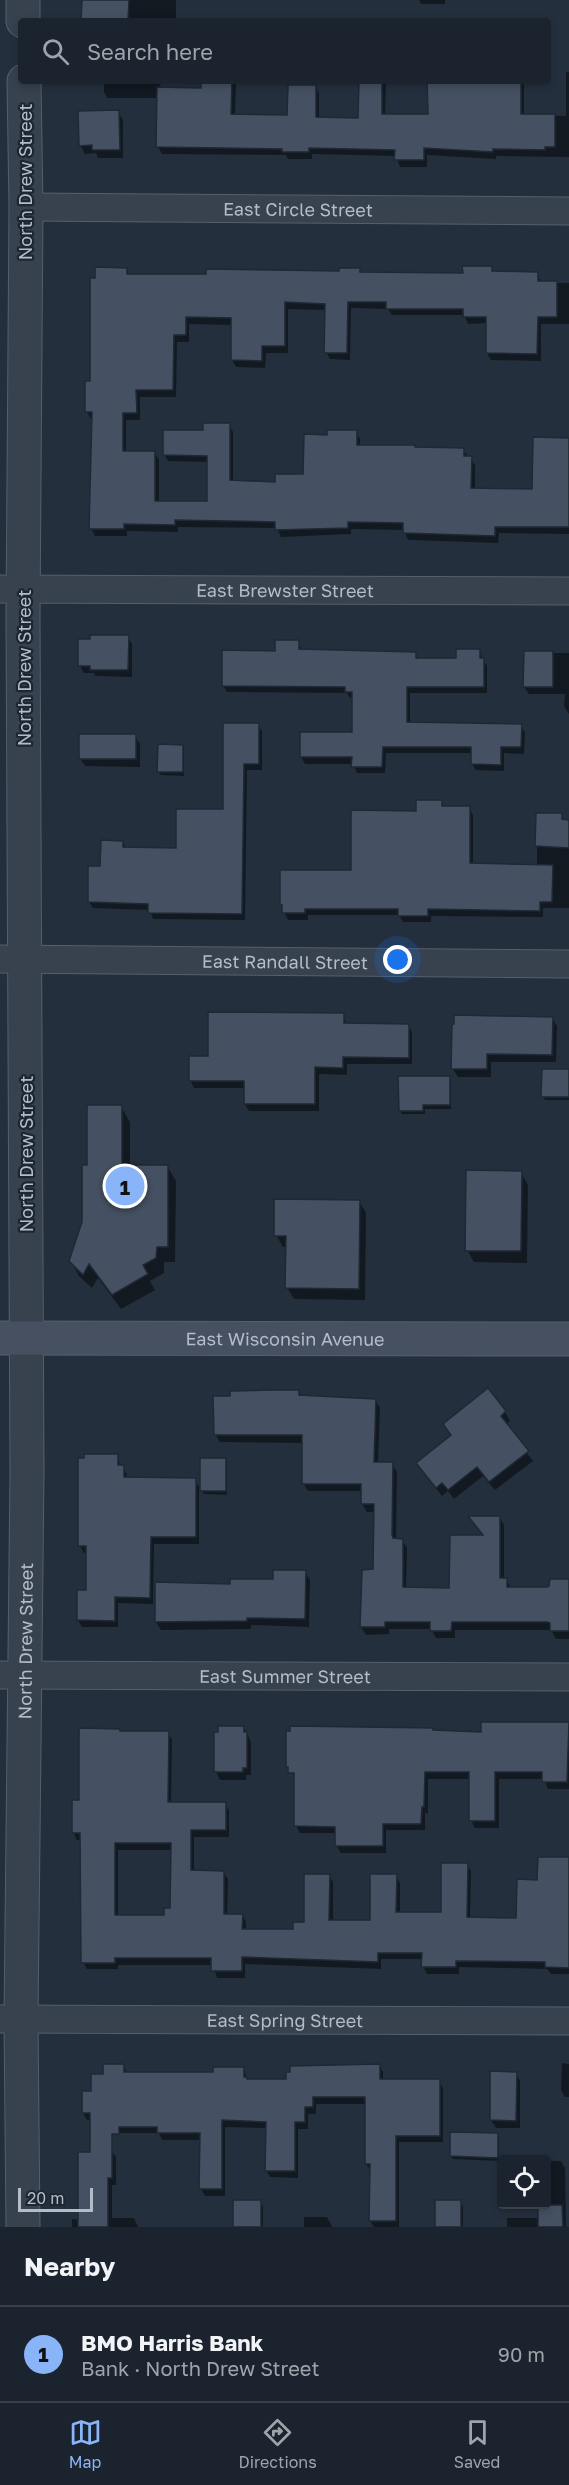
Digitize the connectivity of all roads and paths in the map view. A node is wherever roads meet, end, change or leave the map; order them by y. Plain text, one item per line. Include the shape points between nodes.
1 (23, 0) edge
2 (23, 18) edge
3 (24, 84) edge
4 (26, 207) junction
5 (569, 211) edge
6 (12, 589) edge
7 (569, 591) edge
8 (12, 959) edge
9 (569, 964) edge
10 (13, 1338) edge
11 (569, 1339) edge
12 (12, 1675) edge
13 (569, 1677) edge
14 (10, 2019) edge
15 (569, 2021) edge
16 (23, 2227) edge

1 - 2 street
3 - 4 street, North Drew Street
4 - 5 street, East Circle Street
4 - 6 street, North Drew Street
6 - 7 street, East Brewster Street
6 - 8 street, North Drew Street
8 - 9 street, East Randall Street
8 - 10 street, North Drew Street
10 - 11 main road, East Wisconsin Avenue
10 - 12 street, North Drew Street via 27,1472
12 - 13 street, East Summer Street
12 - 14 street, North Drew Street
14 - 15 street, East Spring Street
14 - 16 street, North Drew Street

